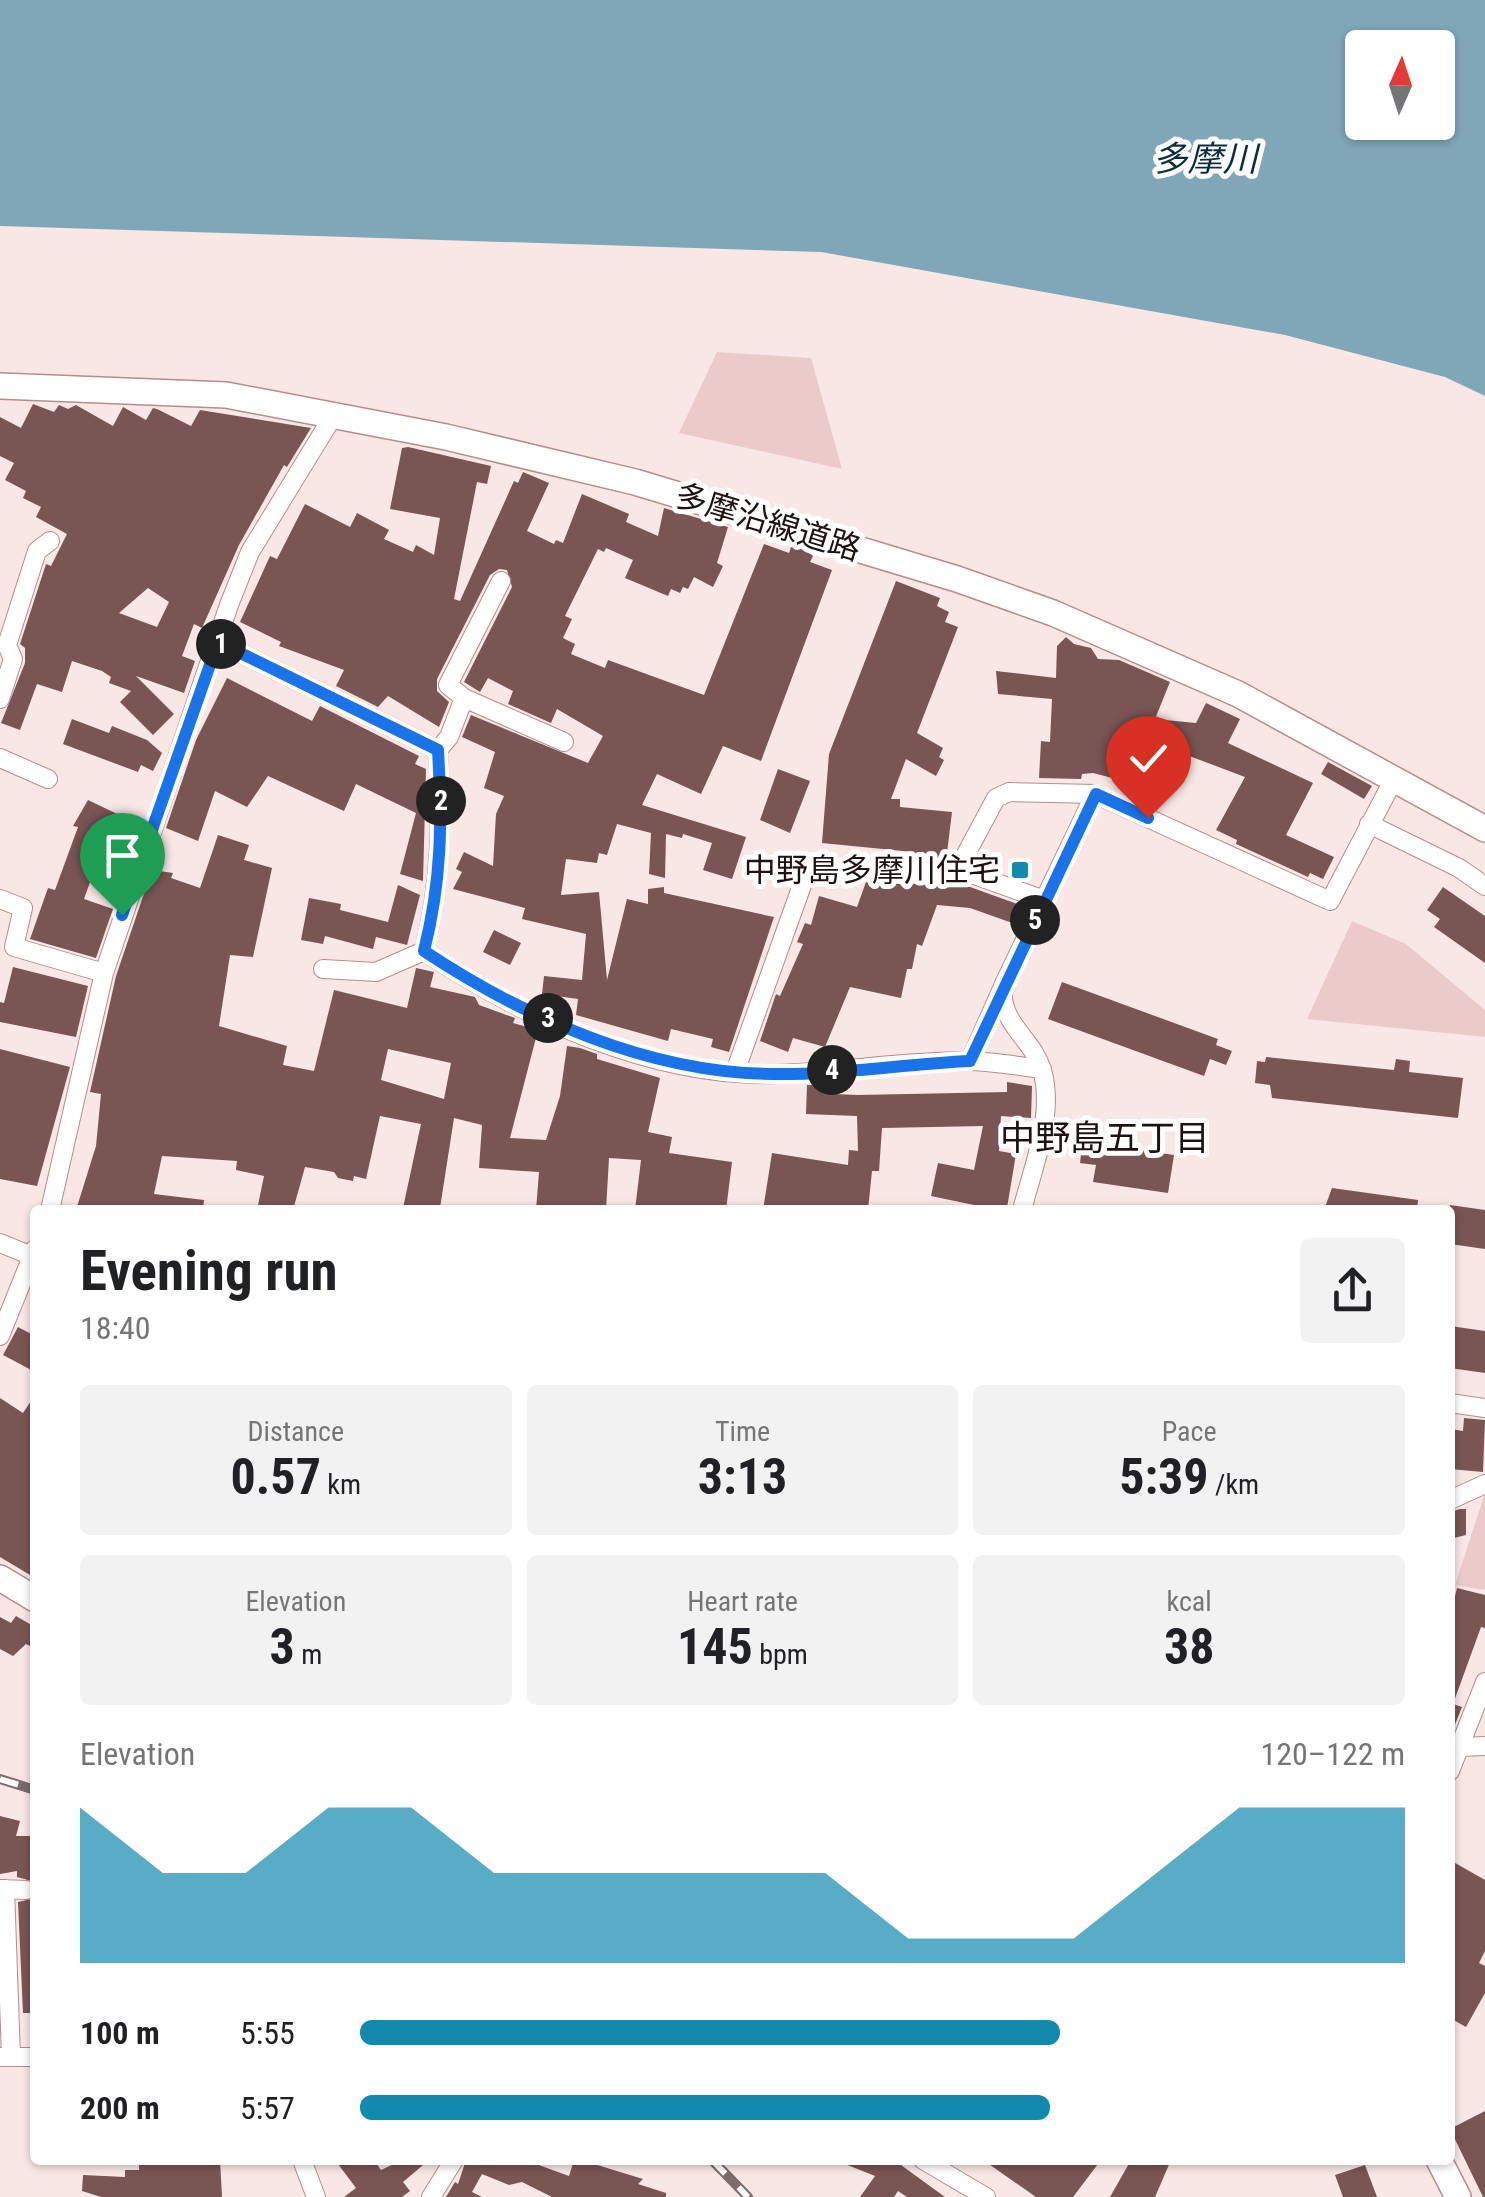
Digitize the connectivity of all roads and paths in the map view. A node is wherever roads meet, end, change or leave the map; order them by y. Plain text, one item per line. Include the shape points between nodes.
1 (0, 386) edge
2 (334, 413) junction
3 (50, 542) dead end
4 (501, 581) dead end
5 (218, 642) junction
6 (464, 698) junction
7 (0, 699) edge
8 (564, 742) dead end
9 (438, 750) junction
10 (0, 758) edge
11 (1394, 777) junction
12 (48, 779) dead end
13 (1096, 794) junction
14 (1369, 824) junction
15 (1485, 830) edge
16 (958, 869) junction
17 (1485, 886) edge
18 (0, 899) edge
19 (1044, 900) junction
20 (424, 951) junction
21 (324, 969) dead end
22 (104, 973) junction
23 (1003, 986) junction
24 (970, 1061) junction
25 (1042, 1069) junction
26 (734, 1072) junction
27 (51, 1205) edge
28 (1023, 1205) edge
29 (0, 1243) edge
30 (30, 1251) edge
31 (30, 1262) edge
32 (0, 1336) edge
33 (1455, 1404) edge
34 (1485, 1408) edge
35 (1485, 1484) edge
36 (1455, 1498) edge
37 (0, 1578) edge
38 (30, 1596) edge
39 (1485, 1682) edge
40 (1485, 1746) edge
41 (1462, 1747) junction
42 (1455, 1761) edge
43 (3, 1889) edge
44 (26, 1890) dead end
45 (6, 2057) edge
46 (304, 2165) edge
47 (451, 2165) edge
48 (932, 2165) edge
49 (1442, 2165) edge
50 (316, 2197) edge
51 (431, 2197) edge
52 (986, 2197) edge
53 (1458, 2197) edge

1 - 2 street, 多摩沿線道路 via 226,395
2 - 5 street via 250,552
2 - 11 street, 多摩沿線道路 via 635,482 957,579 1238,694
3 - 7 street via 37,552 7,645 13,659
4 - 6 street via 448,685
5 - 9 street
5 - 22 street
6 - 8 street
6 - 9 street
9 - 20 street via 443,838
10 - 12 street
11 - 14 street
11 - 15 street, 多摩沿線道路
13 - 14 street via 1330,901
13 - 16 street via 1009,792 996,798
13 - 19 street
14 - 17 street
16 - 19 street
16 - 26 street via 806,874
18 - 22 street via 23,908 14,947
19 - 23 street
20 - 21 street via 376,972
20 - 26 street via 600,1042
22 - 27 street
23 - 24 street
23 - 25 street via 1006,1016
24 - 25 street
24 - 26 street
25 - 28 street via 1046,1108
29 - 30 street
31 - 32 street
33 - 34 street
35 - 36 street
37 - 38 street
39 - 41 street
40 - 41 street
41 - 42 street
43 - 44 street
43 - 45 street
46 - 50 street
47 - 51 street
48 - 52 street
49 - 53 street

